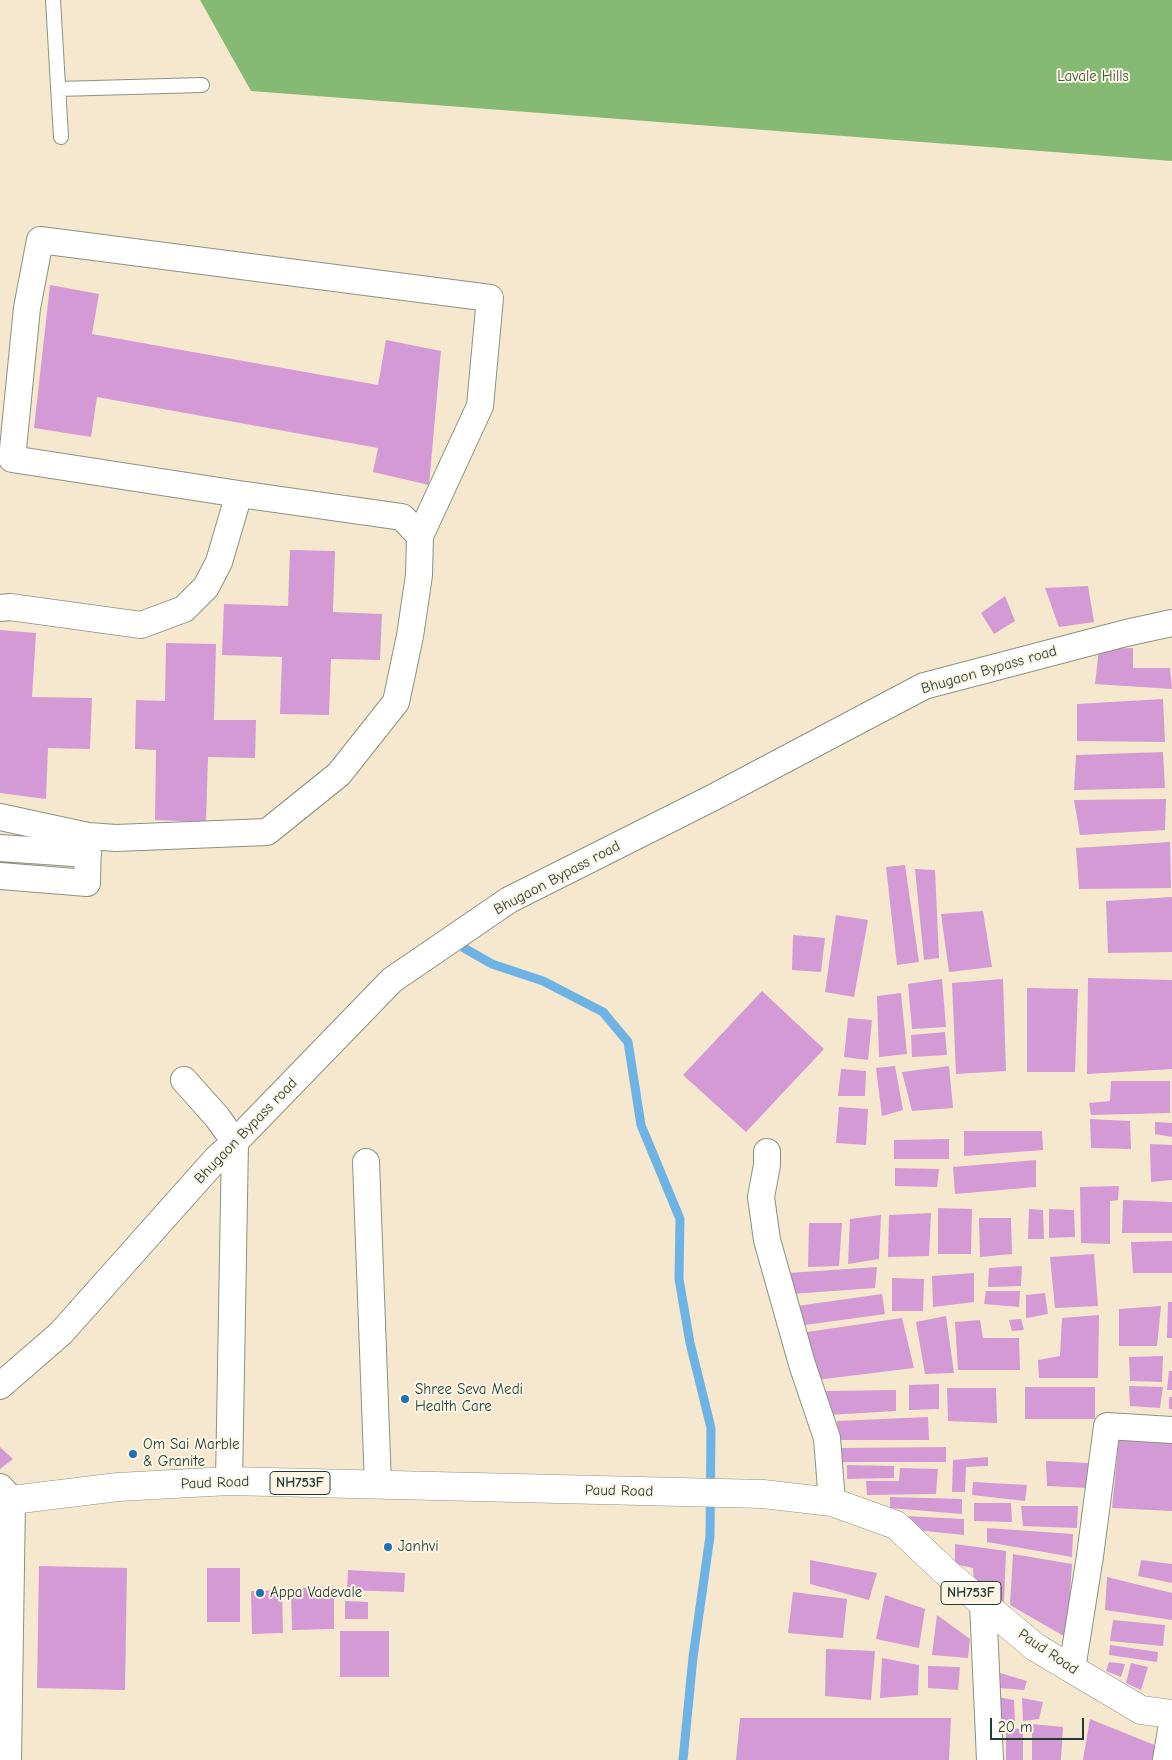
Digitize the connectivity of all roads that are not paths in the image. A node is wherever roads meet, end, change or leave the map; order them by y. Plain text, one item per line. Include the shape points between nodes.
1 (53, 0) edge
2 (202, 85) dead end
3 (58, 88) junction
4 (61, 137) dead end
5 (238, 494) junction
6 (420, 536) junction
7 (0, 608) edge
8 (1172, 623) edge
9 (0, 816) edge
10 (88, 845) junction
11 (0, 848) edge
12 (0, 876) edge
13 (184, 1080) dead end
14 (235, 1142) junction
15 (767, 1152) dead end
16 (366, 1162) dead end
17 (0, 1386) edge
18 (1172, 1430) edge
19 (229, 1482) junction
20 (378, 1485) junction
21 (4, 1496) edge
22 (832, 1502) junction
23 (983, 1603) junction
24 (1072, 1669) junction
25 (1172, 1714) edge
26 (1172, 1724) edge
27 (8, 1760) edge
28 (990, 1760) edge
29 (1166, 1760) edge

1 - 3 lane
2 - 3 lane
3 - 4 lane
5 - 6 street via 402,517
5 - 6 street via 12,460 27,308 40,240 490,298 480,406
5 - 7 street via 219,562 206,587 184,609 141,626
6 - 10 street via 419,575 396,702 340,774 267,832 116,838
8 - 14 street, Bhugaon Bypass road via 924,686 509,900 392,980
9 - 10 street
10 - 11 street
10 - 12 street via 87,883
13 - 14 street
14 - 17 street, Bhugaon Bypass road via 217,1158 61,1333
14 - 19 street
15 - 22 street via 761,1197 767,1240 799,1356 828,1438
16 - 20 street
18 - 24 street via 1107,1426
19 - 20 main road, Paud Road / NH753F
19 - 21 main road, Paud Road / NH753F
20 - 22 main road, Paud Road / NH753F via 763,1494
21 - 27 street
22 - 23 main road, Paud Road / NH753F via 896,1524
23 - 24 main road, Paud Road / NH753F via 1035,1648
23 - 28 street
24 - 25 main road, Paud Road / NH753F via 1141,1710
26 - 29 street

